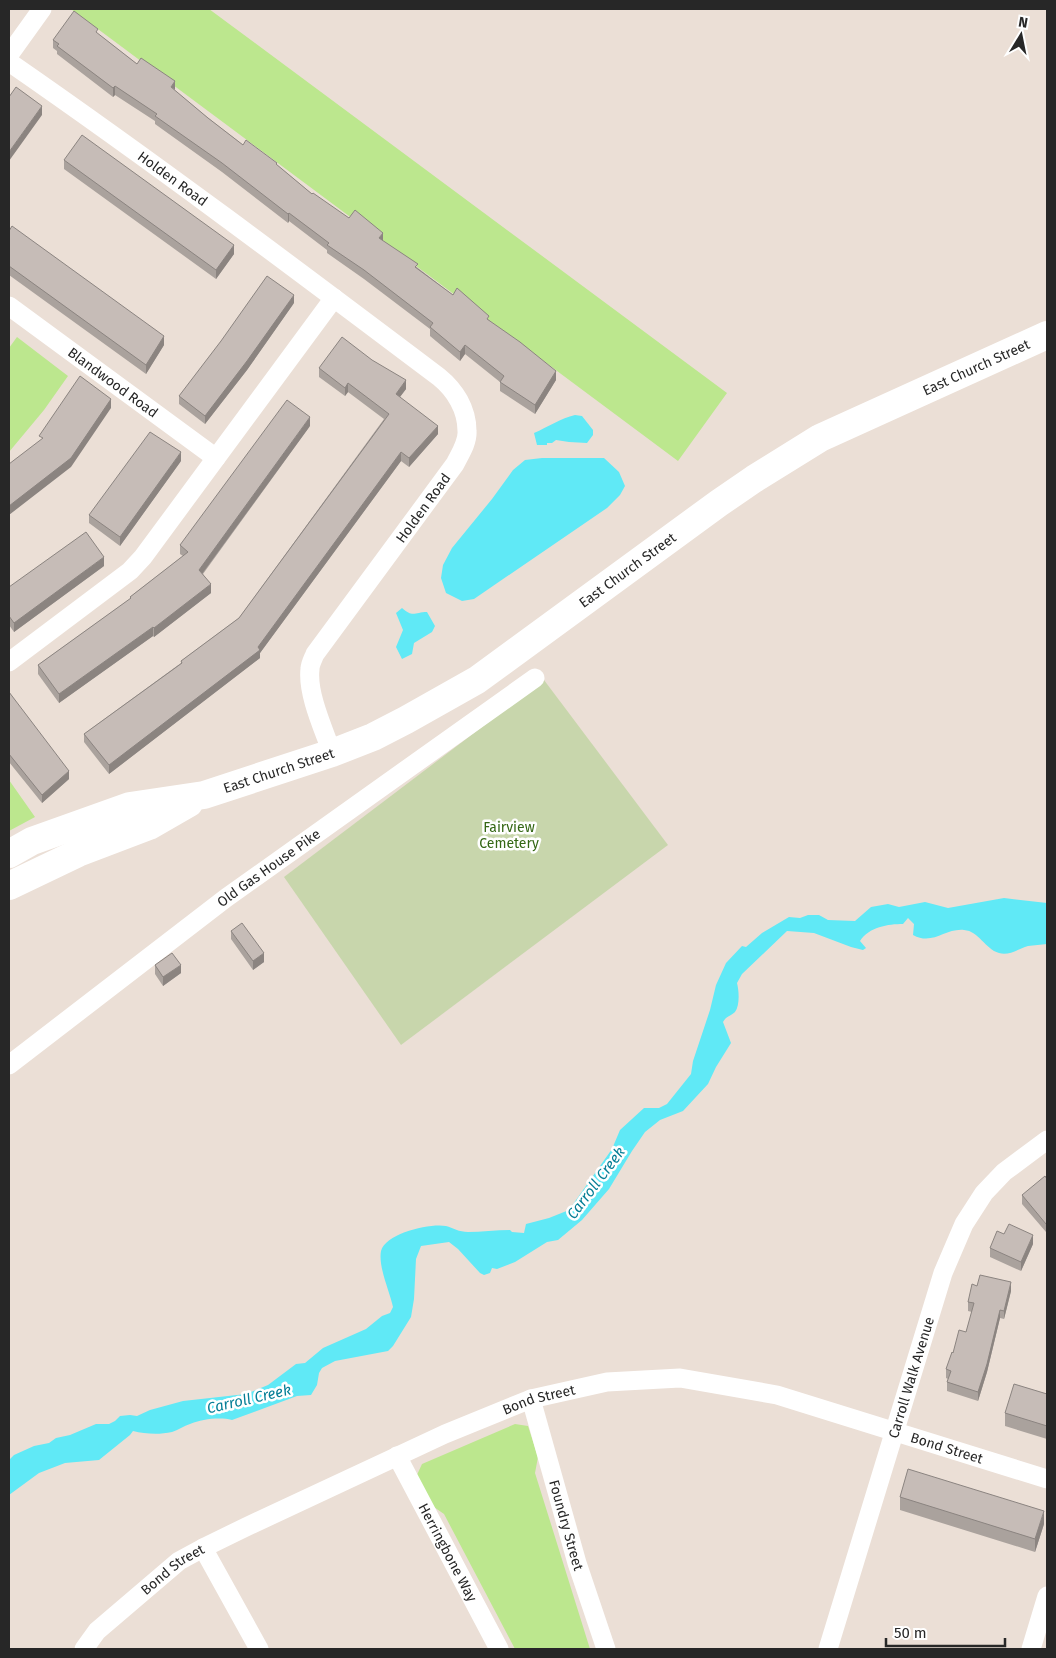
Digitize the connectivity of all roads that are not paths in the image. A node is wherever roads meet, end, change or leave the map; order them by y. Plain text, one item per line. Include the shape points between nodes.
1 (42, 9) edge
2 (9, 54) edge
3 (9, 62) edge
4 (334, 298) junction
5 (9, 306) edge
6 (1047, 334) edge
7 (216, 458) junction
8 (9, 662) edge
9 (535, 678) dead end
10 (332, 753) junction
11 (204, 795) junction
12 (9, 854) edge
13 (9, 886) edge
14 (9, 1065) edge
15 (1047, 1140) edge
16 (531, 1399) junction
17 (895, 1432) junction
18 (397, 1456) junction
19 (1047, 1479) edge
20 (203, 1548) junction
21 (1047, 1596) edge
22 (84, 1649) edge
23 (258, 1649) edge
24 (499, 1649) edge
25 (606, 1649) edge
26 (828, 1649) edge
27 (1031, 1649) edge

1 - 2 street
3 - 4 street, Holden Road
4 - 7 street
4 - 10 street, Holden Road via 449,385 458,397 468,432 455,464 315,654 310,668 310,683
5 - 7 street, Blandwood Road
6 - 10 main road, East Church Street via 820,438 754,478 477,680 373,737
7 - 8 street via 130,571
9 - 14 street, Old Gas House Pike via 226,898
10 - 11 main road, East Church Street
11 - 12 main road, East Church Street via 130,806 32,841
11 - 13 main road, East Church Street via 149,826
15 - 17 street, Carroll Walk Avenue via 1004,1172 984,1193 964,1224 942,1273
16 - 17 street, Bond Street via 606,1382 680,1378 776,1395
16 - 18 street, Bond Street
16 - 25 street, Foundry Street
17 - 19 street, Bond Street
17 - 26 street, Carroll Walk Avenue
18 - 20 street, Bond Street
18 - 24 street, Herringbone Way
20 - 22 street, Bond Street via 179,1561 97,1631
20 - 23 street
21 - 27 street

